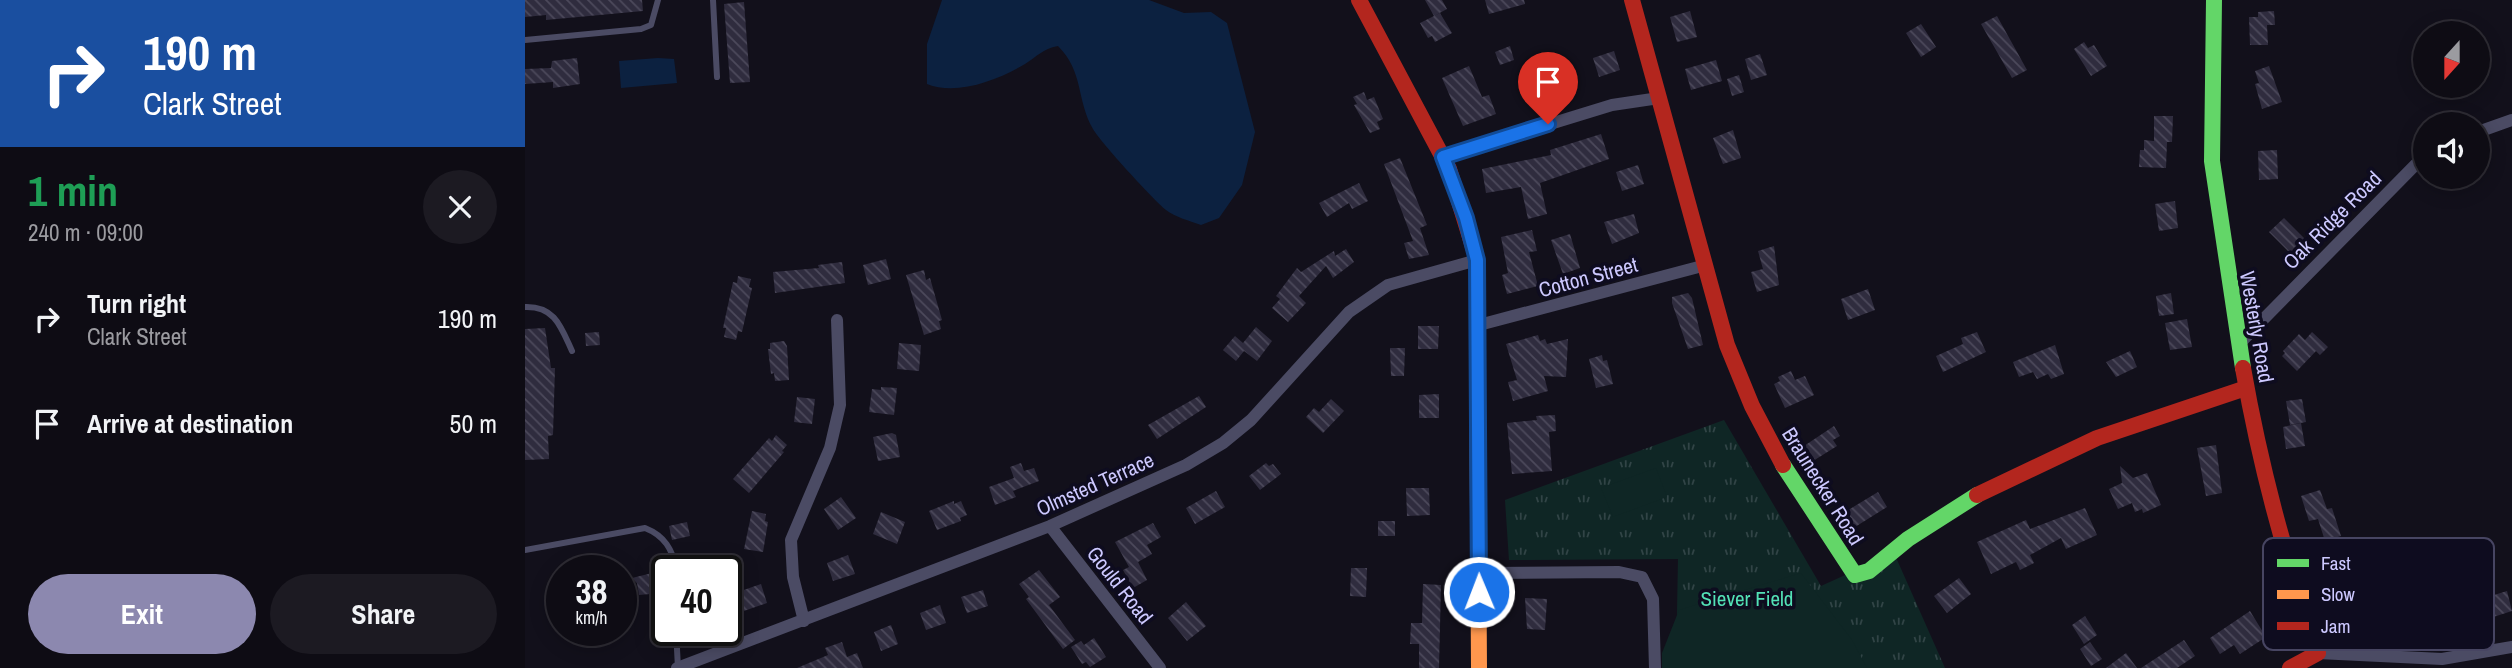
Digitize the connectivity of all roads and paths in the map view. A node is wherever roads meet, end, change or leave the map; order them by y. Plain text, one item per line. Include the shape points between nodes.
1 (658, 0) edge
2 (713, 0) edge
3 (1360, 0) edge
4 (1632, 0) edge
5 (2214, 0) edge
6 (525, 40) edge
7 (717, 78) dead end
8 (1659, 98) junction
9 (2512, 120) edge
10 (2490, 128) edge
11 (1443, 157) junction
12 (2413, 167) edge
13 (1477, 260) junction
14 (1706, 265) junction
15 (525, 307) edge
16 (837, 320) dead end
17 (1479, 325) junction
18 (2238, 345) junction
19 (572, 351) dead end
20 (2246, 388) junction
21 (1050, 526) junction
22 (2281, 538) edge
23 (525, 551) edge
24 (671, 555) edge
25 (1479, 573) junction
26 (803, 621) junction
27 (676, 646) edge
28 (2512, 648) edge
29 (2317, 650) edge
30 (2318, 653) junction
31 (677, 668) edge
32 (1160, 668) edge
33 (1479, 668) edge
34 (1655, 668) edge
35 (2290, 668) edge

1 - 6 lane via 651,25 641,29
2 - 7 lane
3 - 11 street
4 - 8 street, Braunecker Road
5 - 18 street, Westerly Road via 2212,161
8 - 11 street via 1612,106
8 - 14 street, Braunecker Road
9 - 10 street
11 - 13 street
12 - 18 street, Oak Ridge Road
13 - 17 street
13 - 21 street, Olmsted Terrace via 1388,285 1349,312 1251,420 1223,443
14 - 17 street, Cotton Street
14 - 20 street, Braunecker Road via 1743,393 1795,485 1855,575 1869,571 1940,516 1986,489 2156,414
15 - 19 lane via 552,313
16 - 26 street via 840,405 823,466 791,540
17 - 25 street
18 - 20 street, Westerly Road
20 - 22 street, Westerly Road via 2259,459
21 - 26 street, Olmsted Terrace
21 - 32 street, Gould Road
23 - 24 lane via 645,528 667,543
25 - 33 street
25 - 34 street via 1619,572 1643,577 1653,599
26 - 31 street, Olmsted Terrace
27 - 31 lane
28 - 30 street via 2442,659
29 - 30 street, Westerly Road
30 - 35 street

